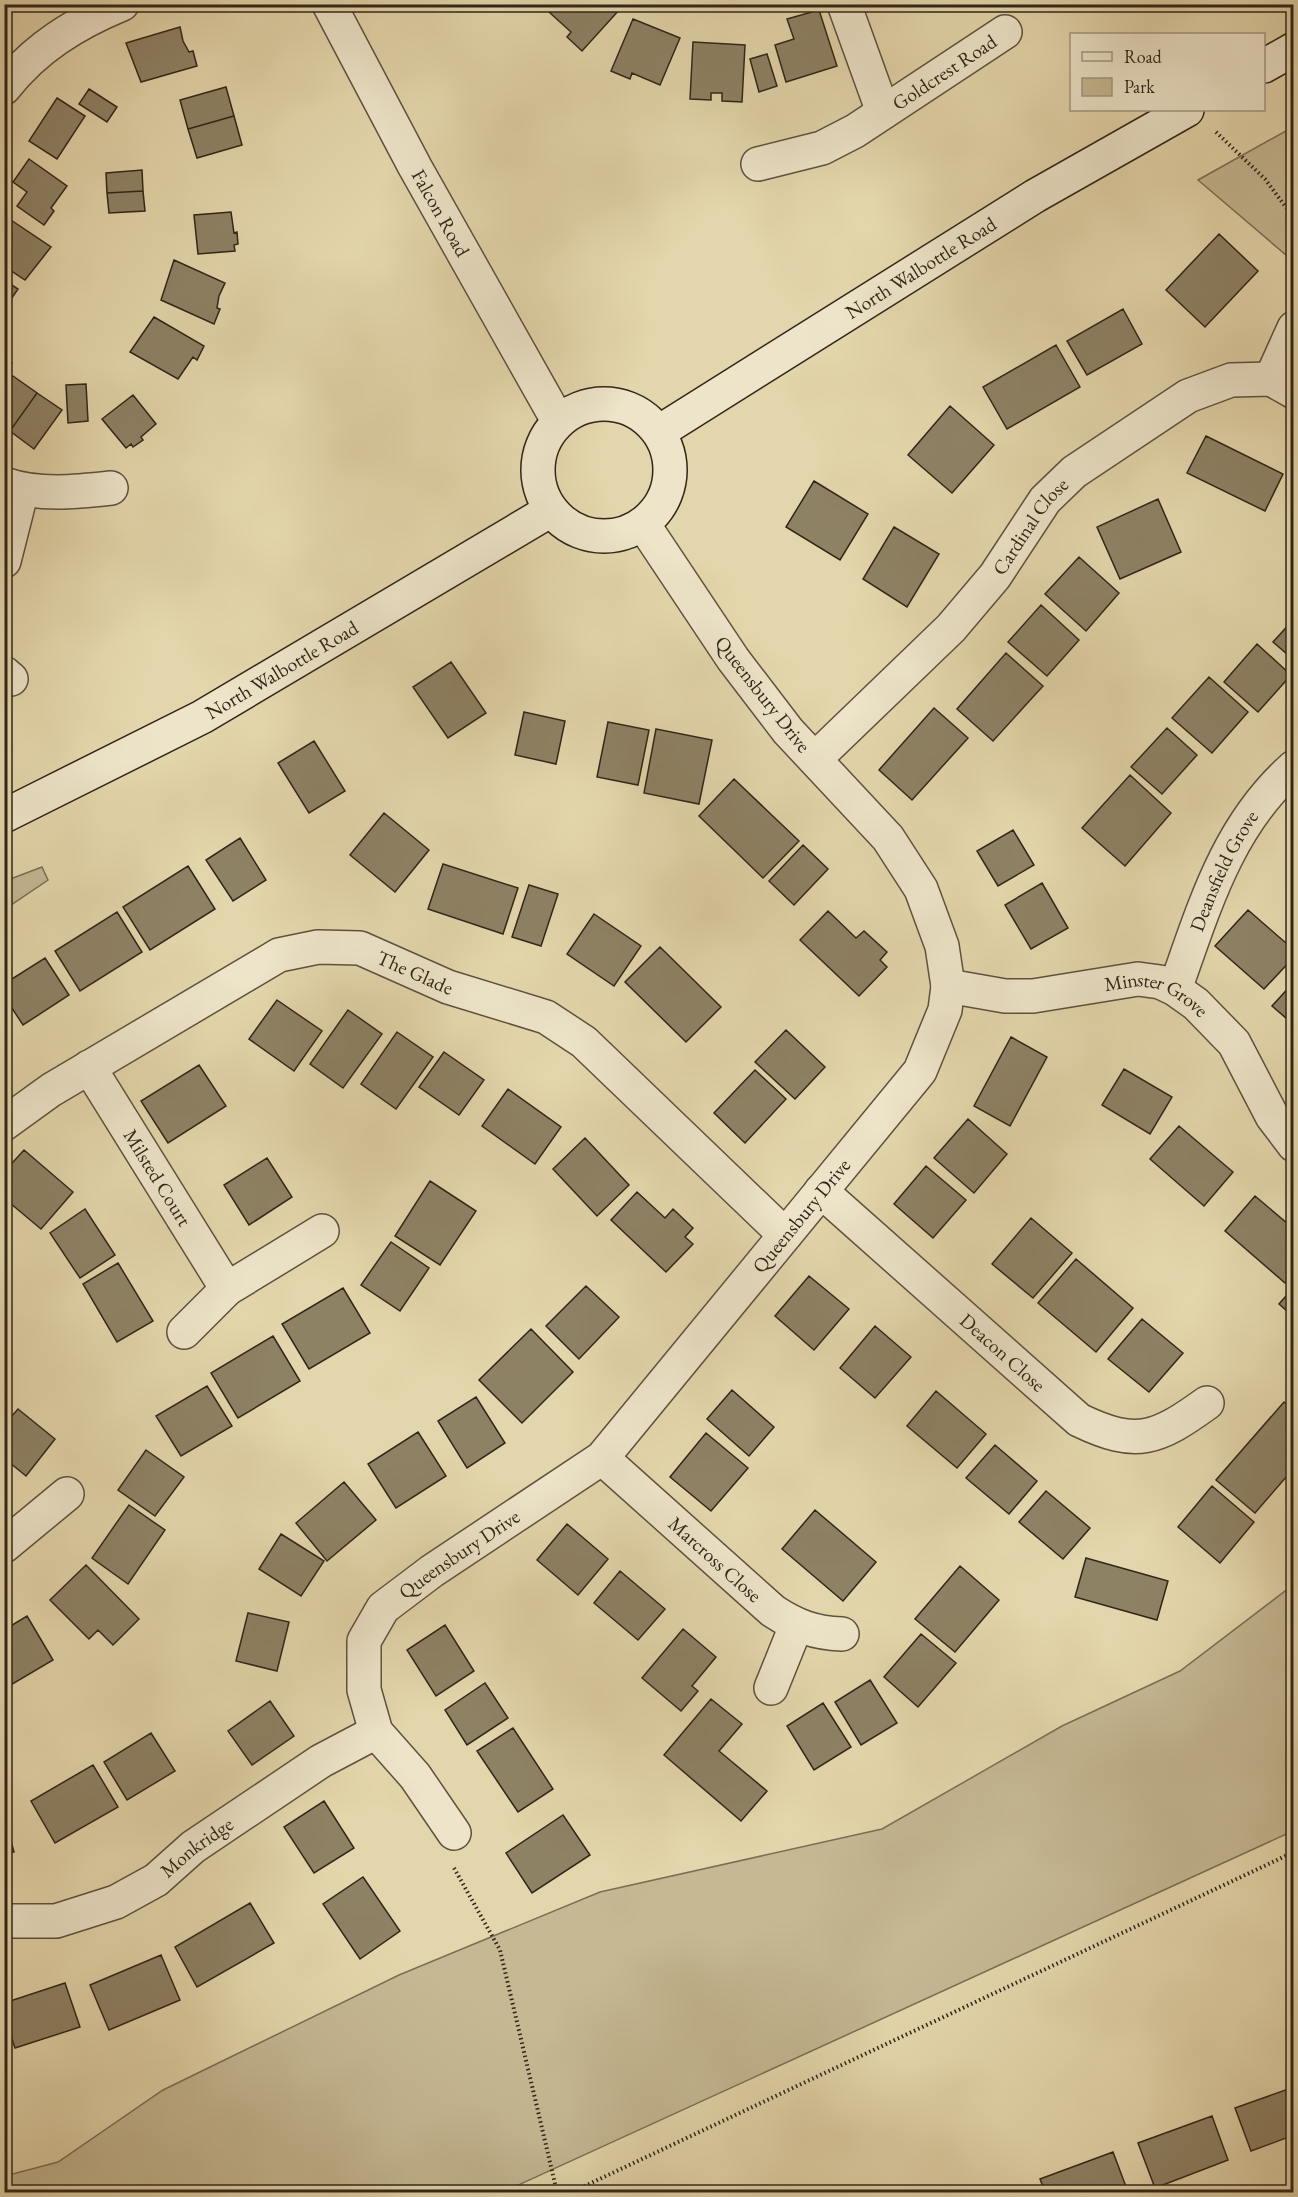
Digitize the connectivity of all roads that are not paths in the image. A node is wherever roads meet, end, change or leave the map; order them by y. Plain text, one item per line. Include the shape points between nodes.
1 (122, 4) edge
2 (330, 4) edge
3 (844, 4) edge
4 (1005, 32) dead end
5 (1293, 49) edge
6 (1265, 65) edge
7 (4, 88) edge
8 (883, 112) junction
9 (1199, 117) edge
10 (758, 164) dead end
11 (1293, 328) edge
12 (1282, 385) edge
13 (557, 419) junction
14 (659, 432) junction
15 (13, 487) edge
16 (111, 488) dead end
17 (551, 510) junction
18 (644, 524) junction
19 (4, 561) edge
20 (815, 759) junction
21 (1293, 767) edge
22 (4, 816) edge
23 (948, 986) junction
24 (1175, 989) junction
25 (89, 1067) junction
26 (4, 1124) edge
27 (1293, 1145) edge
28 (821, 1191) junction
29 (322, 1231) dead end
30 (785, 1235) junction
31 (227, 1289) junction
32 (184, 1332) dead end
33 (1207, 1403) dead end
34 (602, 1458) junction
35 (67, 1494) dead end
36 (4, 1546) edge
37 (796, 1626) junction
38 (842, 1634) dead end
39 (771, 1688) dead end
40 (376, 1732) junction
41 (454, 1833) road end
42 (4, 1921) edge

1 - 7 street via 59,36 31,58
2 - 13 street, Falcon Road via 404,147
3 - 8 street, Goldcrest Road
4 - 8 street, Goldcrest Road
5 - 6 street
8 - 10 street, Goldcrest Road via 822,148
9 - 14 street, North Walbottle Road via 1035,196
11 - 12 street
12 - 20 street, Cardinal Close via 1231,380 1188,396 1074,472 1045,500 994,576 951,628
13 - 14 street via 597,403 621,405 642,415
13 - 17 street via 543,442 537,466 540,489
14 - 18 street via 670,455 670,481 661,505
15 - 16 street via 78,492
15 - 19 street
17 - 18 street via 570,527 594,536 620,535
17 - 22 street, North Walbottle Road via 201,717
18 - 20 street, Queensbury Drive via 733,659 788,731
20 - 23 street, Queensbury Drive via 888,838 921,889 942,946
21 - 24 street, Deansfield Grove via 1252,810 1218,872
23 - 24 street, Minster Grove via 1005,996 1033,996 1138,979
23 - 28 street, Queensbury Drive via 945,1010 920,1071
24 - 27 street, Minster Grove via 1196,1004 1234,1043 1272,1116
25 - 26 street, The Glade
25 - 30 street, The Glade via 279,955 318,946 360,948 448,987 546,1017 584,1042
25 - 31 street, Milsted Court
28 - 30 street, Queensbury Drive
28 - 33 street, Deacon Close via 1079,1420 1107,1433 1137,1437 1171,1429
29 - 31 street
30 - 34 street, Queensbury Drive
31 - 32 street
34 - 37 street, Marcross Close via 773,1611
34 - 40 street, Queensbury Drive via 383,1608 364,1641 364,1690
35 - 36 street
37 - 38 street, Marcross Close
37 - 39 street
40 - 41 street, Queensbury Drive via 415,1776
40 - 42 street, Monkridge via 321,1761 193,1847 156,1880 116,1902 56,1921

